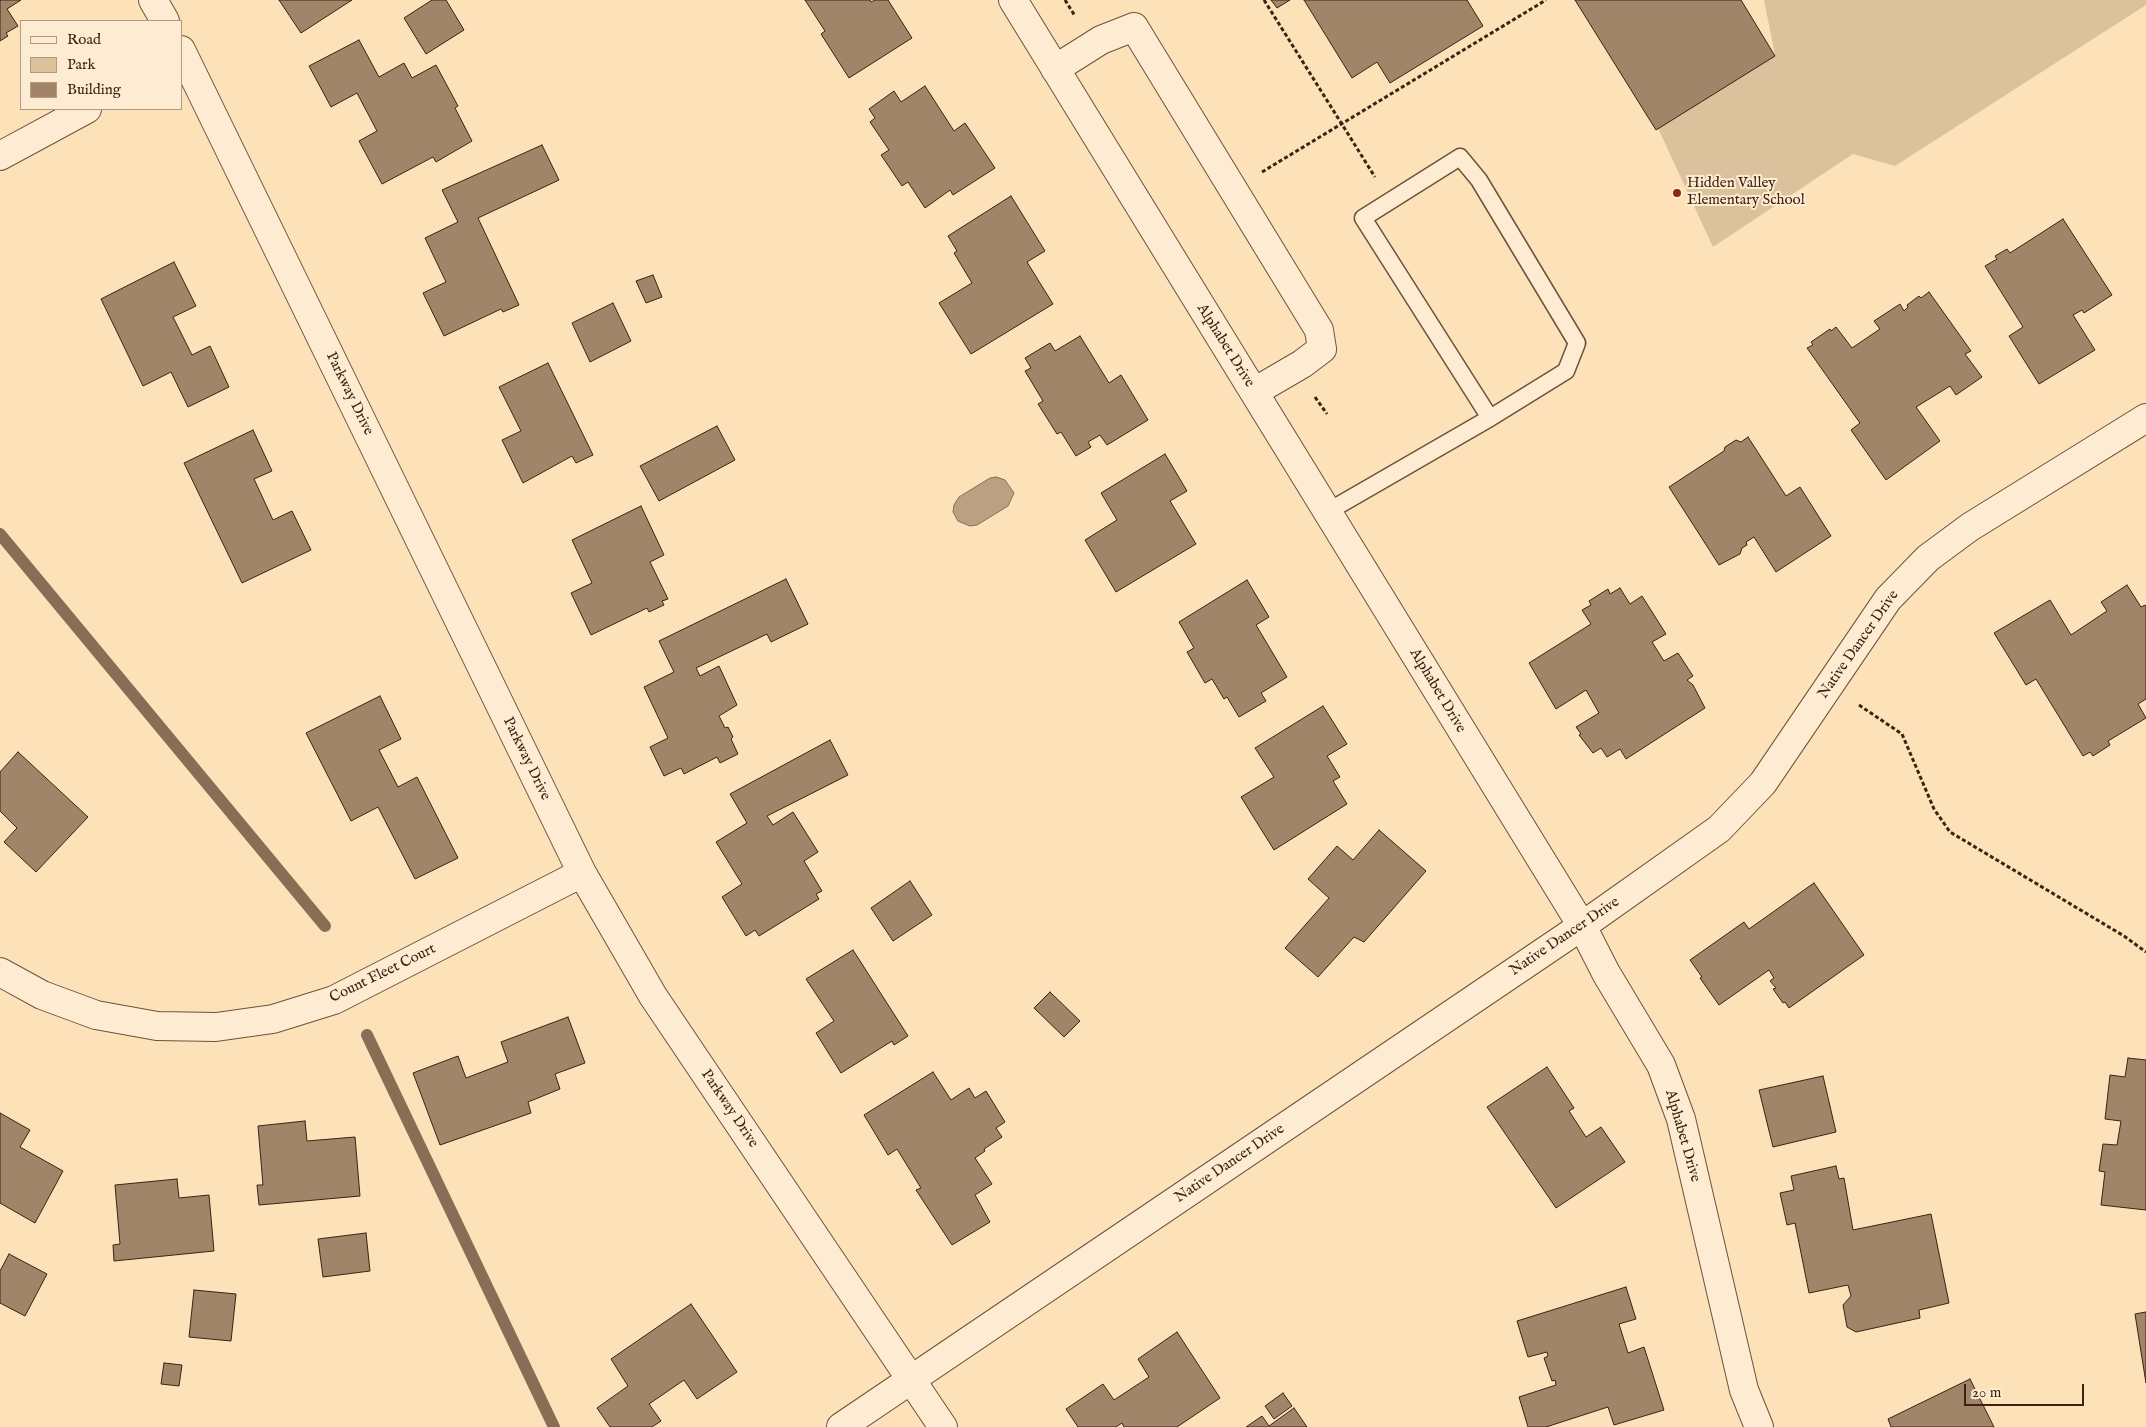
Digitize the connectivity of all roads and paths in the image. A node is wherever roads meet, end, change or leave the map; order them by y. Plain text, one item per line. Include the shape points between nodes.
1 (152, 0) edge
2 (1013, 0) edge
3 (1264, 0) edge
4 (1546, 0) edge
5 (164, 20) edge
6 (182, 54) edge
7 (1055, 69) junction
8 (85, 110) edge
9 (1342, 124) junction
10 (0, 156) edge
11 (1256, 176) dead end
12 (1390, 201) junction
13 (1254, 392) junction
14 (1490, 418) junction
15 (2146, 418) edge
16 (1327, 512) junction
17 (1830, 685) junction
18 (582, 873) junction
19 (1582, 926) junction
20 (2146, 952) edge
21 (0, 972) edge
22 (911, 1380) junction
23 (841, 1427) edge
24 (943, 1427) edge
25 (1759, 1427) edge

1 - 5 street
2 - 7 street, Alphabet Drive
3 - 9 path
4 - 9 path
6 - 18 street, Parkway Drive
7 - 13 street, Alphabet Drive
7 - 13 street via 1101,40 1134,27 1319,330 1322,349
8 - 10 street
9 - 11 path
9 - 12 path
12 - 14 lane via 1363,218
12 - 14 lane via 1460,157 1479,180 1577,343 1566,371
13 - 16 street, Alphabet Drive
14 - 16 lane
15 - 17 street, Native Dancer Drive via 1970,528 1928,558 1888,599
16 - 19 street, Alphabet Drive
17 - 19 street, Native Dancer Drive via 1763,783 1719,828
17 - 20 path via 1902,734 1934,809 1950,832
18 - 21 street, Count Fleet Court via 334,1000 273,1019 216,1027 157,1026 96,1015 42,995
18 - 22 street, Parkway Drive via 653,996
19 - 22 street, Native Dancer Drive
19 - 25 street, Alphabet Drive via 1661,1065 1681,1119 1744,1390
22 - 23 street, Native Dancer Drive
22 - 24 street, Parkway Drive

